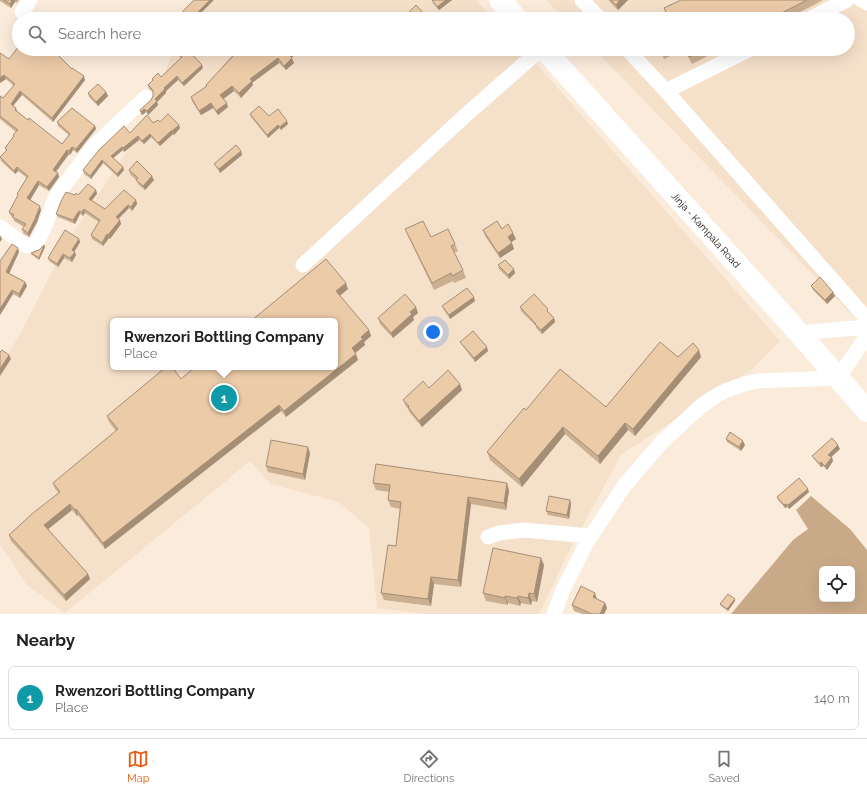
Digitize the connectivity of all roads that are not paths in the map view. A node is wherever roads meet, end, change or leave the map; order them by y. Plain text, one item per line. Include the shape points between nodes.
1 (500, 0) edge
2 (582, 0) edge
3 (847, 0) edge
4 (511, 12) edge
5 (593, 12) edge
6 (823, 12) edge
7 (534, 56) edge
8 (548, 56) edge
9 (634, 56) edge
10 (736, 56) edge
11 (666, 91) junction
12 (146, 97) dead end
13 (0, 228) edge
14 (303, 265) dead end
15 (867, 319) edge
16 (867, 327) edge
17 (799, 333) junction
18 (867, 336) edge
19 (838, 378) junction
20 (867, 412) edge
21 (590, 536) junction
22 (488, 538) dead end
23 (554, 614) edge

1 - 4 highway
2 - 5 street
3 - 6 street
7 - 14 street
8 - 17 highway, Jinja - Kampala Road
9 - 11 street
10 - 11 street
11 - 15 street
12 - 13 street via 93,146 55,198 46,226 36,244 26,246
16 - 17 street
17 - 19 highway, Jinja - Kampala Road
18 - 19 street
19 - 20 highway, Jinja - Kampala Road
19 - 21 street via 758,381 714,397 661,443 624,486
21 - 22 street via 524,530 499,533
21 - 23 street

